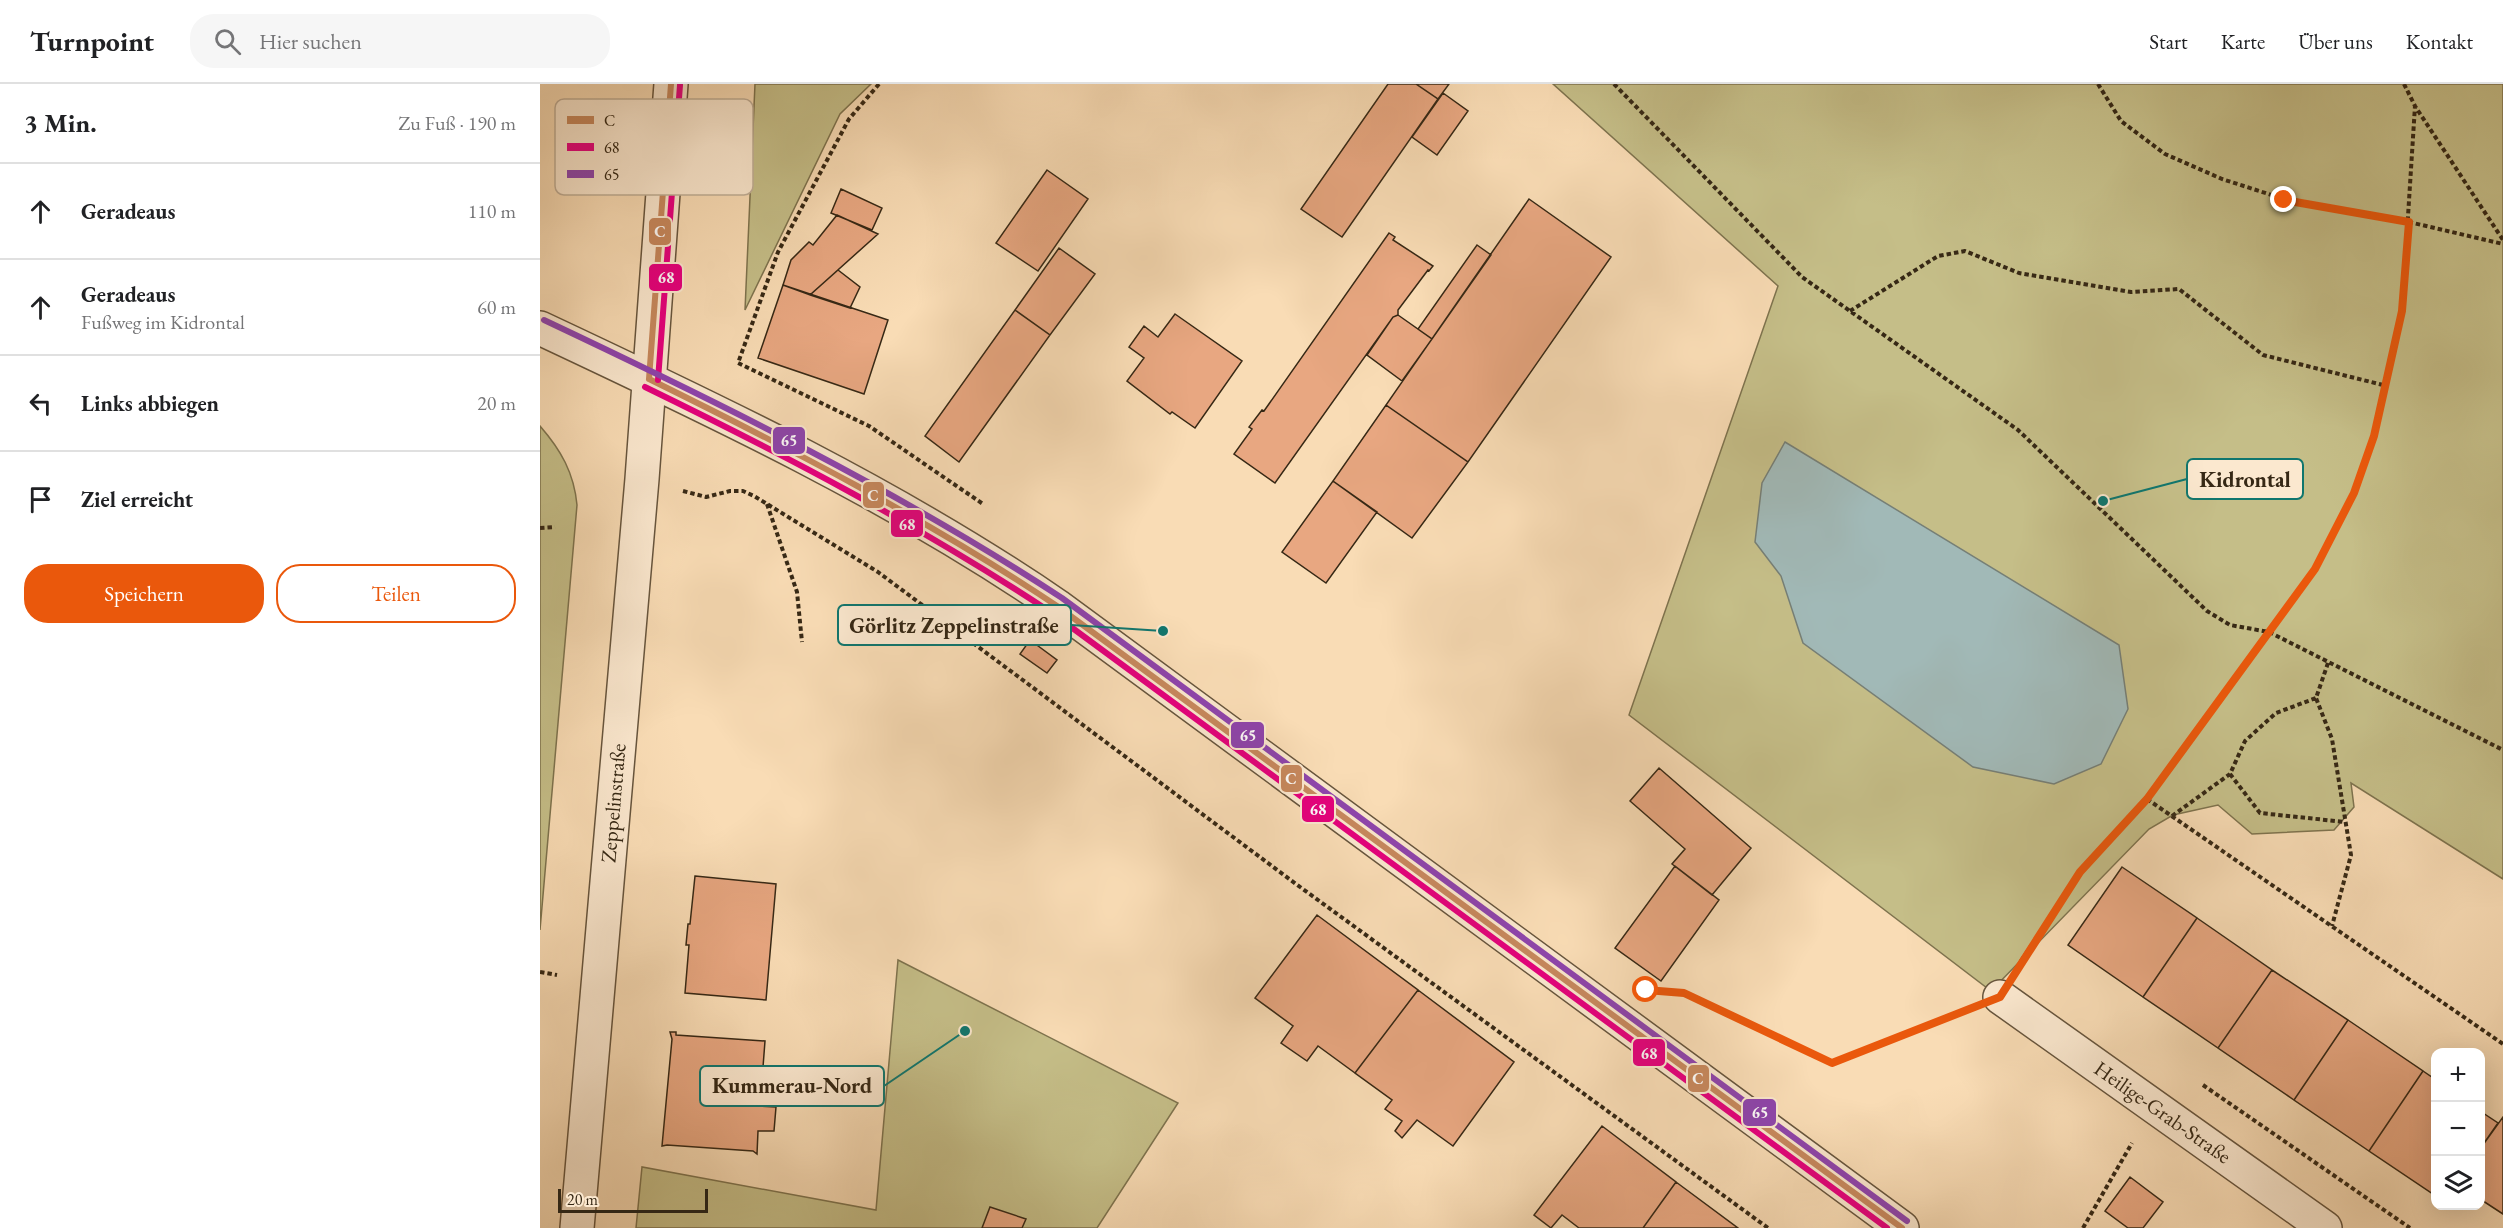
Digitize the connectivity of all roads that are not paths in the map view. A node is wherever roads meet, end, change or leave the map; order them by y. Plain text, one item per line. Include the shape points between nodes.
1 (671, 84) edge
2 (670, 99) edge
3 (663, 195) edge
4 (540, 328) edge
5 (649, 379) junction
6 (2000, 997) road end
7 (577, 1228) edge
8 (1902, 1228) edge
9 (2325, 1228) edge

1 - 2 street, Zeppelinstraße
3 - 5 street, Zeppelinstraße
4 - 5 street
5 - 7 street, Zeppelinstraße
5 - 8 street via 826,466 1003,568
6 - 9 street, Heilige-Grab-Straße

